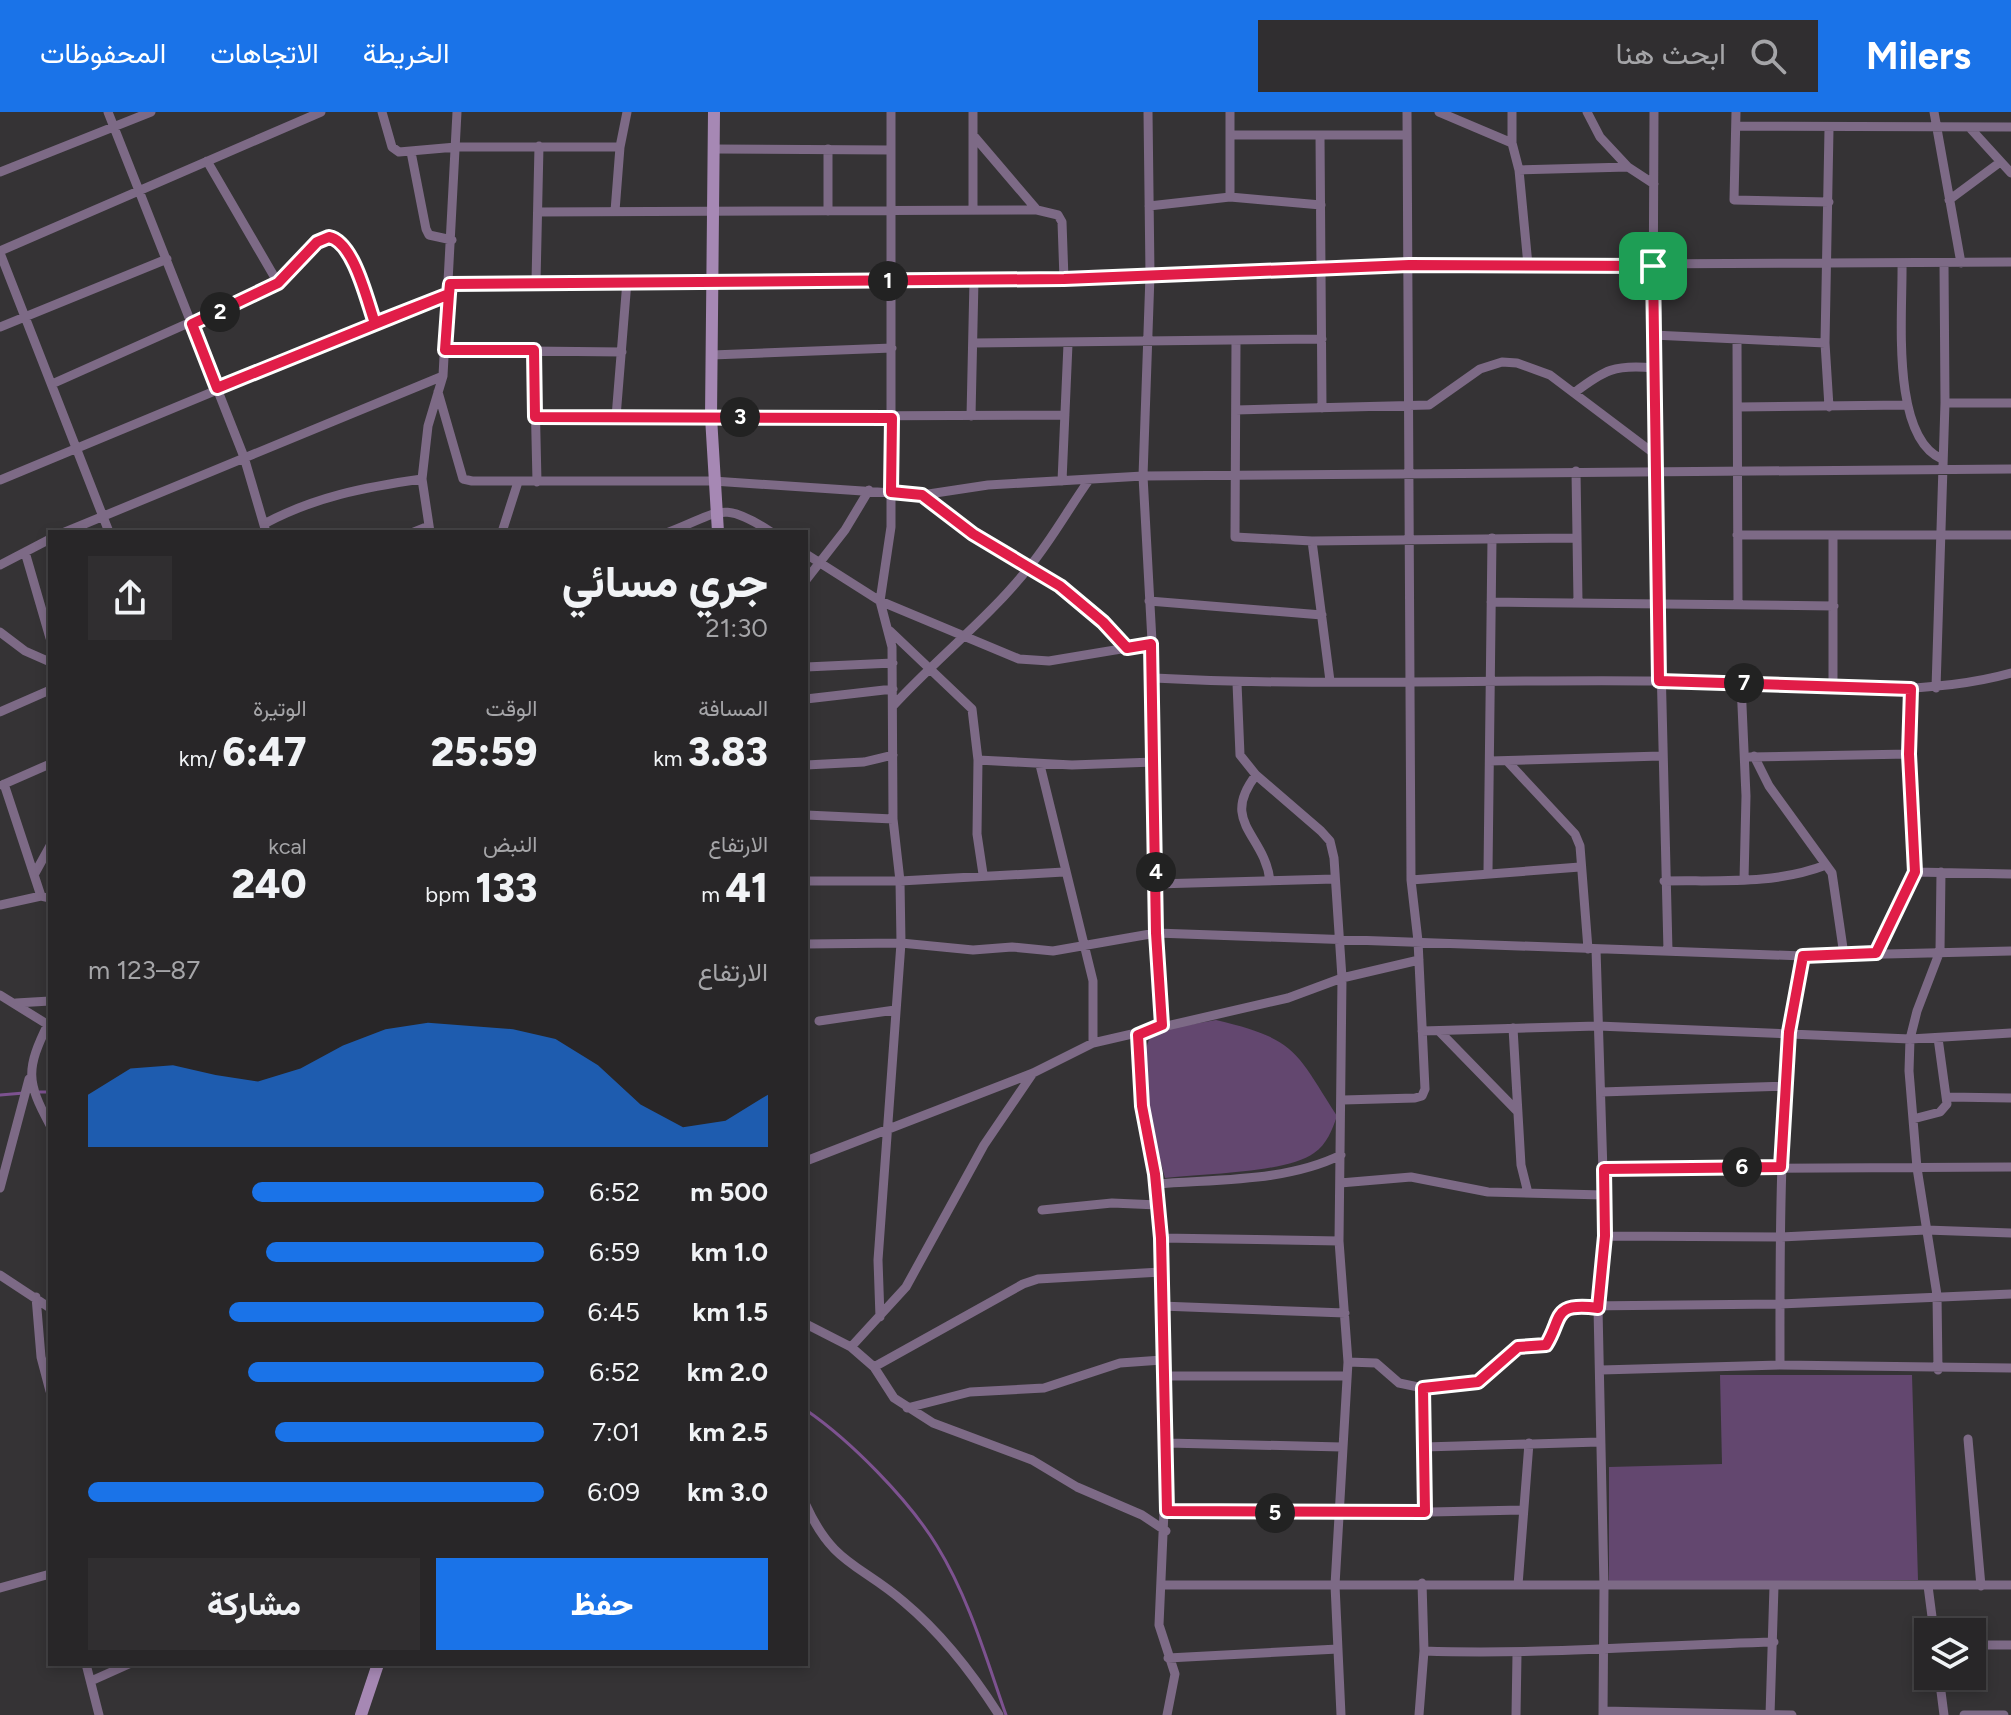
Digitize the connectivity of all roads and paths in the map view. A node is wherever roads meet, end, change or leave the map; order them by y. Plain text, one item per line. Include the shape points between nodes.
1 (108, 112) edge
2 (151, 112) edge
3 (292, 112) edge
4 (321, 112) edge
5 (382, 112) edge
6 (457, 112) edge
7 (627, 112) edge
8 (714, 112) edge
9 (891, 112) edge
10 (973, 112) edge
11 (1148, 112) edge
12 (1230, 112) edge
13 (1407, 112) edge
14 (1439, 112) edge
15 (1512, 112) edge
16 (1587, 112) edge
17 (1654, 112) edge
18 (1736, 112) edge
19 (1934, 112) edge
20 (295, 123) junction
21 (1936, 124) junction
22 (1736, 126) junction
23 (114, 127) junction
24 (2011, 127) edge
25 (1970, 128) junction
26 (1829, 129) junction
27 (973, 135) junction
28 (1231, 135) junction
29 (1320, 135) junction
30 (1407, 135) junction
31 (1512, 143) junction
32 (539, 146) junction
33 (456, 147) junction
34 (620, 147) junction
35 (714, 149) junction
36 (828, 149) junction
37 (891, 150) junction
38 (411, 152) junction
39 (207, 161) junction
40 (1999, 163) junction
41 (1628, 167) junction
42 (1519, 170) junction
43 (0, 172) edge
44 (2011, 173) edge
45 (1654, 184) junction
46 (141, 190) junction
47 (1230, 197) junction
48 (1949, 200) junction
49 (1829, 202) junction
50 (1321, 205) junction
51 (1149, 206) junction
52 (973, 210) junction
53 (1037, 210) junction
54 (615, 211) junction
55 (713, 211) junction
56 (828, 211) junction
57 (892, 211) junction
58 (538, 212) junction
59 (452, 240) junction
60 (0, 252) edge
61 (167, 259) junction
62 (2011, 262) edge
63 (1944, 263) junction
64 (1961, 263) junction
65 (1829, 264) junction
66 (1902, 264) junction
67 (1409, 265) junction
68 (1528, 265) junction
69 (1653, 266) junction
70 (1322, 267) junction
71 (1150, 275) junction
72 (1064, 279) junction
73 (712, 280) junction
74 (974, 280) junction
75 (627, 281) junction
76 (893, 281) junction
77 (536, 282) junction
78 (278, 283) junction
79 (450, 289) junction
80 (24, 317) junction
81 (375, 323) junction
82 (192, 324) junction
83 (0, 327) edge
84 (1653, 335) junction
85 (1322, 339) junction
86 (1236, 340) junction
87 (1737, 340) junction
88 (1148, 342) junction
89 (973, 343) junction
90 (1825, 343) junction
91 (1068, 344) junction
92 (892, 348) junction
93 (445, 350) junction
94 (534, 350) junction
95 (622, 352) junction
96 (712, 355) junction
97 (1654, 368) junction
98 (443, 376) junction
99 (52, 384) junction
100 (217, 388) junction
101 (438, 392) junction
102 (1574, 393) junction
103 (1945, 403) junction
104 (2011, 403) edge
105 (1905, 405) junction
106 (1409, 407) junction
107 (1738, 407) junction
108 (1829, 407) junction
109 (1322, 408) junction
110 (1236, 410) junction
111 (1065, 415) junction
112 (971, 416) junction
113 (535, 417) junction
114 (616, 417) junction
115 (711, 417) junction
116 (892, 418) junction
117 (78, 451) junction
118 (1656, 455) junction
119 (244, 457) junction
120 (1942, 459) junction
121 (1657, 469) junction
122 (2011, 469) edge
123 (1737, 470) junction
124 (1576, 471) junction
125 (1941, 471) junction
126 (1143, 476) junction
127 (1234, 476) junction
128 (1407, 476) junction
129 (422, 479) junction
130 (0, 480) edge
131 (1089, 480) junction
132 (713, 481) junction
133 (1062, 481) junction
134 (518, 482) junction
135 (537, 482) junction
136 (869, 490) junction
137 (891, 492) junction
138 (922, 495) junction
139 (716, 511) junction
140 (102, 514) junction
141 (265, 528) edge
142 (429, 529) edge
143 (69, 530) edge
144 (108, 530) edge
145 (503, 530) edge
146 (673, 530) edge
147 (718, 530) edge
148 (768, 530) edge
149 (1941, 534) junction
150 (1737, 535) junction
151 (2011, 535) edge
152 (1833, 536) junction
153 (1407, 538) junction
154 (1492, 538) junction
155 (1577, 538) junction
156 (48, 540) edge
157 (1312, 541) junction
158 (25, 552) junction
159 (808, 555) edge
160 (819, 563) junction
161 (0, 565) edge
162 (1030, 567) junction
163 (808, 577) edge
164 (880, 601) junction
165 (1149, 601) junction
166 (1578, 601) junction
167 (1491, 602) junction
168 (1658, 603) junction
169 (1738, 603) junction
170 (1834, 606) junction
171 (1322, 615) junction
172 (48, 631) edge
173 (890, 631) junction
174 (0, 632) edge
175 (964, 635) junction
176 (1151, 644) junction
177 (1127, 648) junction
178 (48, 661) edge
179 (893, 663) junction
180 (808, 667) edge
181 (927, 669) junction
182 (2011, 673) edge
183 (1154, 678) junction
184 (1408, 680) junction
185 (1490, 680) junction
186 (1330, 681) junction
187 (1659, 681) junction
188 (1237, 683) junction
189 (1741, 683) junction
190 (1833, 686) junction
191 (1936, 688) junction
192 (893, 689) junction
193 (1911, 689) junction
194 (48, 691) edge
195 (808, 699) edge
196 (893, 706) junction
197 (0, 712) edge
198 (1909, 754) junction
199 (893, 755) junction
200 (1661, 756) junction
201 (1748, 757) junction
202 (978, 760) junction
203 (1490, 761) junction
204 (1507, 761) junction
205 (1154, 762) junction
206 (48, 765) edge
207 (808, 765) edge
208 (1040, 765) junction
209 (1256, 775) junction
210 (2, 785) edge
211 (808, 815) edge
212 (893, 819) junction
213 (48, 850) edge
214 (1826, 865) junction
215 (1580, 867) junction
216 (1488, 871) junction
217 (1064, 872) junction
218 (1915, 872) junction
219 (1941, 872) junction
220 (983, 874) junction
221 (2011, 874) edge
222 (34, 875) junction
223 (1335, 879) junction
224 (1411, 880) junction
225 (1744, 880) junction
226 (808, 881) edge
227 (900, 881) junction
228 (1270, 881) junction
229 (1664, 881) junction
230 (1156, 884) junction
231 (45, 897) edge
232 (0, 905) edge
233 (1156, 933) junction
234 (1338, 937) junction
235 (1418, 941) junction
236 (901, 943) junction
237 (808, 944) edge
238 (1082, 944) junction
239 (1592, 949) junction
240 (1668, 951) junction
241 (1940, 951) junction
242 (2011, 951) edge
243 (1876, 953) junction
244 (1844, 955) junction
245 (1803, 956) junction
246 (1419, 960) junction
247 (1342, 978) junction
248 (0, 995) edge
249 (48, 1001) edge
250 (16, 1003) junction
251 (895, 1010) junction
252 (819, 1021) dead end
253 (48, 1024) edge
254 (1162, 1025) junction
255 (1598, 1026) junction
256 (48, 1027) edge
257 (1513, 1028) junction
258 (1422, 1031) junction
259 (1439, 1031) junction
260 (1789, 1032) junction
261 (2011, 1033) edge
262 (1138, 1035) junction
263 (1938, 1038) junction
264 (1910, 1039) junction
265 (1093, 1043) junction
266 (1033, 1073) junction
267 (29, 1079) junction
268 (1787, 1086) junction
269 (1601, 1092) junction
270 (1948, 1097) junction
271 (2011, 1098) edge
272 (1343, 1100) junction
273 (1518, 1112) junction
274 (1913, 1119) junction
275 (48, 1121) edge
276 (889, 1126) junction
277 (1341, 1155) junction
278 (808, 1160) edge
279 (1781, 1167) junction
280 (2011, 1167) edge
281 (1917, 1168) junction
282 (1604, 1169) junction
283 (1340, 1183) junction
284 (1157, 1184) junction
285 (0, 1188) edge
286 (1528, 1193) junction
287 (1604, 1195) junction
288 (1158, 1205) junction
289 (1042, 1210) dead end
290 (1926, 1230) junction
291 (2011, 1233) edge
292 (1605, 1236) junction
293 (1781, 1237) junction
294 (1161, 1238) junction
295 (1339, 1241) junction
296 (1161, 1272) junction
297 (0, 1275) edge
298 (2011, 1294) edge
299 (1937, 1295) junction
300 (36, 1297) junction
301 (1780, 1304) junction
302 (48, 1306) edge
303 (1161, 1306) junction
304 (1598, 1308) junction
305 (1345, 1313) junction
306 (880, 1317) junction
307 (808, 1325) edge
308 (851, 1347) junction
309 (1162, 1360) junction
310 (1348, 1362) junction
311 (1780, 1365) junction
312 (874, 1367) junction
313 (2011, 1368) edge
314 (1601, 1370) junction
315 (1938, 1370) junction
316 (1162, 1376) junction
317 (1347, 1376) junction
318 (48, 1383) edge
319 (1423, 1388) junction
320 (907, 1408) junction
321 (1968, 1439) dead end
322 (1599, 1442) junction
323 (1167, 1443) junction
324 (1529, 1443) junction
325 (1342, 1447) junction
326 (1424, 1447) junction
327 (808, 1509) edge
328 (1522, 1510) junction
329 (1167, 1511) junction
330 (1425, 1512) junction
331 (1339, 1514) junction
332 (1166, 1531) junction
333 (48, 1575) edge
334 (1422, 1583) junction
335 (1164, 1585) junction
336 (1335, 1585) junction
337 (1518, 1585) junction
338 (2011, 1585) edge
339 (1774, 1586) junction
340 (1928, 1586) junction
341 (1981, 1586) junction
342 (1604, 1587) junction
343 (0, 1588) edge
344 (1932, 1618) edge
345 (1774, 1642) junction
346 (1986, 1645) edge
347 (2011, 1645) edge
348 (1603, 1646) junction
349 (1338, 1649) junction
350 (1424, 1651) junction
351 (1517, 1654) junction
352 (1168, 1658) junction
353 (87, 1666) edge
354 (125, 1666) edge
355 (377, 1666) edge
356 (91, 1681) junction
357 (1941, 1690) edge
358 (1603, 1713) edge
359 (99, 1715) edge
360 (361, 1715) edge
361 (999, 1715) edge
362 (1167, 1715) edge
363 (1341, 1715) edge
364 (1419, 1715) edge
365 (1516, 1715) edge
366 (1770, 1715) edge
367 (1792, 1715) edge
368 (1944, 1715) edge
369 (1964, 1715) edge
370 (2004, 1715) edge

1 - 23 street
2 - 23 street
3 - 20 street
4 - 20 street
5 - 38 street via 392,147
6 - 33 street
7 - 34 street
8 - 35 street
9 - 37 street
10 - 27 street
11 - 51 street
12 - 28 street
13 - 30 street
14 - 31 street
15 - 31 street
16 - 41 street via 1600,137
17 - 45 street
18 - 22 street
19 - 21 street
20 - 39 street
21 - 25 street
21 - 26 street
21 - 48 street
22 - 26 street
22 - 49 street via 1734,200
23 - 43 street
23 - 46 street
24 - 25 street
25 - 40 street
26 - 49 street
27 - 52 street
27 - 53 street
28 - 29 street
28 - 47 street
29 - 30 street
29 - 50 street
30 - 67 street
31 - 42 street
32 - 33 street
32 - 34 street
32 - 58 street
33 - 38 street
33 - 59 street
34 - 54 street
35 - 36 street
35 - 55 street
36 - 37 street
36 - 56 street
37 - 57 street
38 - 59 street via 426,229 429,235
39 - 46 street
39 - 78 street
40 - 44 street
40 - 48 street
41 - 42 street
41 - 45 street
42 - 68 street
45 - 69 street
46 - 60 street
46 - 61 street
47 - 50 street
47 - 51 street
48 - 64 street
49 - 65 street
50 - 70 street
51 - 71 street
52 - 53 street
52 - 57 street
53 - 72 street via 1058,215 1062,222
54 - 55 street
54 - 58 street
55 - 56 street
55 - 73 street
56 - 57 street
57 - 76 street
58 - 77 street
59 - 79 street
60 - 80 street
61 - 80 street
61 - 82 street
62 - 64 street
63 - 64 street
63 - 66 street
63 - 103 street
65 - 66 street
65 - 69 street
65 - 90 street
66 - 105 street
67 - 68 street
67 - 70 street
67 - 106 street
68 - 69 street
69 - 84 street
70 - 71 street
70 - 85 street
71 - 72 street
71 - 88 street
72 - 74 street
73 - 75 street
73 - 76 street
73 - 96 street
74 - 76 street
74 - 89 street
75 - 77 street
75 - 95 street
76 - 92 street
77 - 79 street
78 - 81 street via 317,242 335,238 354,263
78 - 82 street
79 - 81 street
79 - 93 street
80 - 83 street
80 - 99 street
81 - 100 street
82 - 99 street
82 - 100 street
84 - 87 street
84 - 97 street
85 - 86 street
85 - 109 street
86 - 88 street
86 - 110 street
87 - 90 street
87 - 107 street
88 - 91 street
88 - 126 street
89 - 91 street
89 - 112 street
90 - 108 street
91 - 111 street
92 - 96 street
92 - 116 street
93 - 94 street
93 - 98 street
94 - 95 street
94 - 113 street
95 - 114 street
96 - 115 street
97 - 102 street via 1602,371
97 - 118 street
98 - 101 street
98 - 119 street
99 - 117 street
100 - 117 street
100 - 119 street
101 - 129 street
101 - 134 street via 463,479
102 - 106 street via 1534,367 1502,362 1480,369 1436,404
102 - 118 street
103 - 104 street
103 - 120 street
105 - 108 street
105 - 120 street via 1927,449
106 - 109 street
106 - 128 street
107 - 108 street
107 - 123 street
109 - 110 street
110 - 127 street
111 - 112 street
111 - 133 street
112 - 116 street
113 - 114 street
113 - 135 street
114 - 115 street
115 - 116 street
115 - 132 street
116 - 137 street
117 - 130 street
117 - 140 street
118 - 121 street
119 - 140 street
119 - 141 street
120 - 125 street
121 - 123 street
121 - 124 street
121 - 168 street
122 - 125 street
123 - 125 street
123 - 150 street
124 - 128 street
124 - 155 street
125 - 149 street
126 - 127 street
126 - 131 street
126 - 165 street
127 - 128 street
127 - 157 street via 1235,537
128 - 153 street
129 - 141 street via 306,503
129 - 142 street
131 - 133 street
131 - 162 street
132 - 135 street
132 - 136 street
132 - 139 street
133 - 138 street
134 - 135 street
134 - 145 street
136 - 137 street
136 - 160 street
137 - 138 street
137 - 164 street via 890,545
138 - 162 street via 973,534
139 - 146 street
139 - 147 street
139 - 148 street via 740,514
140 - 143 street
140 - 144 street
149 - 151 street
149 - 152 street
149 - 191 street
150 - 152 street
150 - 169 street
152 - 170 street
153 - 154 street
153 - 157 street
153 - 184 street
154 - 155 street
154 - 167 street
155 - 166 street
156 - 158 street
157 - 171 street
158 - 161 street
158 - 172 street
159 - 160 street
160 - 163 street
160 - 164 street
162 - 175 street
162 - 177 street via 1074,597
164 - 173 street
164 - 175 street
165 - 171 street
165 - 176 street
166 - 167 street
166 - 168 street
167 - 185 street
168 - 169 street
168 - 187 street
169 - 170 street
170 - 190 street
171 - 186 street
173 - 179 street
173 - 181 street
174 - 178 street
175 - 177 street via 1035,662
175 - 181 street
176 - 177 street
176 - 183 street
179 - 180 street
179 - 192 street
181 - 196 street
181 - 202 street via 972,709
182 - 191 street
183 - 188 street
183 - 205 street
184 - 185 street
184 - 186 street
184 - 224 street
185 - 187 street
185 - 203 street
186 - 188 street
187 - 189 street
187 - 200 street
188 - 209 street via 1240,755
189 - 190 street
189 - 201 street
190 - 193 street
191 - 193 street
192 - 195 street
192 - 196 street
193 - 198 street
194 - 197 street
196 - 199 street
198 - 201 street
198 - 218 street
199 - 207 street
199 - 212 street
200 - 204 street
200 - 229 street
201 - 214 street
201 - 225 street
202 - 208 street
202 - 220 street via 977,834
203 - 204 street
203 - 216 street
204 - 215 street via 1575,834
205 - 208 street
205 - 230 street
206 - 210 street
208 - 217 street
209 - 223 street via 1330,841
209 - 228 street via 1242,794 1240,810 1268,864
210 - 222 street
211 - 212 street
212 - 227 street
213 - 222 street
214 - 225 street via 1788,877
214 - 244 street via 1836,881
215 - 216 street
215 - 239 street
216 - 224 street
217 - 220 street
217 - 238 street
218 - 219 street
218 - 243 street
219 - 221 street
219 - 241 street
220 - 227 street
222 - 231 street
223 - 228 street
223 - 234 street
224 - 235 street
225 - 229 street
226 - 227 street
227 - 236 street
228 - 230 street
229 - 240 street
230 - 233 street
231 - 232 street
233 - 234 street
233 - 238 street
233 - 254 street
234 - 235 street
234 - 247 street
235 - 239 street
235 - 246 street
236 - 237 street
236 - 238 street via 1053,951
236 - 251 street
238 - 265 street via 1093,981
239 - 240 street
239 - 255 street
240 - 245 street
241 - 242 street
241 - 243 street
241 - 264 street
243 - 244 street
244 - 245 street
245 - 260 street
246 - 247 street
246 - 258 street
247 - 254 street via 1288,998
247 - 272 street
248 - 250 street
249 - 250 street
250 - 253 street
251 - 252 street
251 - 276 street
254 - 262 street
255 - 257 street
255 - 260 street
255 - 269 street
256 - 267 street via 34,1052
257 - 259 street
257 - 273 street
258 - 259 street
258 - 272 street via 1422,1096
259 - 273 street
260 - 264 street
260 - 268 street
261 - 263 street
262 - 265 street
262 - 284 street via 1142,1106
263 - 264 street
263 - 270 street
264 - 274 street
265 - 266 street
266 - 276 street
266 - 306 street via 984,1145 915,1274
267 - 275 street
267 - 285 street
268 - 269 street
268 - 279 street
269 - 282 street
270 - 271 street
270 - 274 street via 1940,1112
272 - 277 street
273 - 286 street
274 - 281 street
276 - 278 street
276 - 306 street via 878,1260
277 - 283 street
277 - 284 street via 1278,1174
279 - 281 street
279 - 282 street
279 - 293 street
280 - 281 street
281 - 290 street
282 - 287 street
283 - 286 street via 1411,1177 1488,1192
283 - 295 street
284 - 288 street
286 - 287 street
287 - 292 street
288 - 289 street
288 - 294 street
290 - 291 street
290 - 293 street
290 - 299 street
292 - 293 street
292 - 304 street
293 - 301 street
294 - 295 street
294 - 296 street
295 - 305 street
296 - 303 street
296 - 312 street via 1038,1279
297 - 300 street
298 - 299 street
299 - 301 street
299 - 315 street
300 - 302 street
300 - 318 street
301 - 304 street
301 - 311 street
303 - 305 street
303 - 309 street
304 - 314 street
304 - 319 street via 1562,1311 1546,1345 1518,1347 1478,1382
305 - 310 street
306 - 308 street
307 - 308 street
308 - 312 street
309 - 316 street
309 - 320 street via 1120,1363 1044,1388 970,1392
310 - 317 street
310 - 319 street via 1376,1363 1396,1382
311 - 314 street
311 - 315 street
312 - 320 street
313 - 315 street
314 - 322 street
316 - 317 street
316 - 323 street
317 - 325 street
319 - 326 street
320 - 332 street via 962,1436 1032,1460
321 - 341 street
322 - 324 street
322 - 342 street
323 - 325 street
323 - 329 street
324 - 326 street
324 - 328 street
325 - 331 street
326 - 330 street
327 - 361 street via 830,1549 904,1601 973,1676
328 - 330 street
328 - 337 street
329 - 331 street
329 - 332 street
330 - 331 street
331 - 336 street
332 - 335 street
333 - 343 street
334 - 336 street
334 - 337 street
334 - 350 street
335 - 336 street
335 - 352 street via 1159,1625
336 - 349 street
337 - 342 street
338 - 341 street
339 - 340 street
339 - 342 street
339 - 345 street
340 - 341 street
340 - 344 street
342 - 348 street
345 - 348 street
345 - 366 street
346 - 347 street
348 - 351 street
348 - 358 street
349 - 352 street
349 - 363 street
350 - 351 street
350 - 364 street
351 - 365 street
352 - 362 street via 1175,1674
353 - 356 street
354 - 356 street
355 - 360 street
356 - 359 street
357 - 368 street
358 - 366 street
366 - 367 street
369 - 370 street

